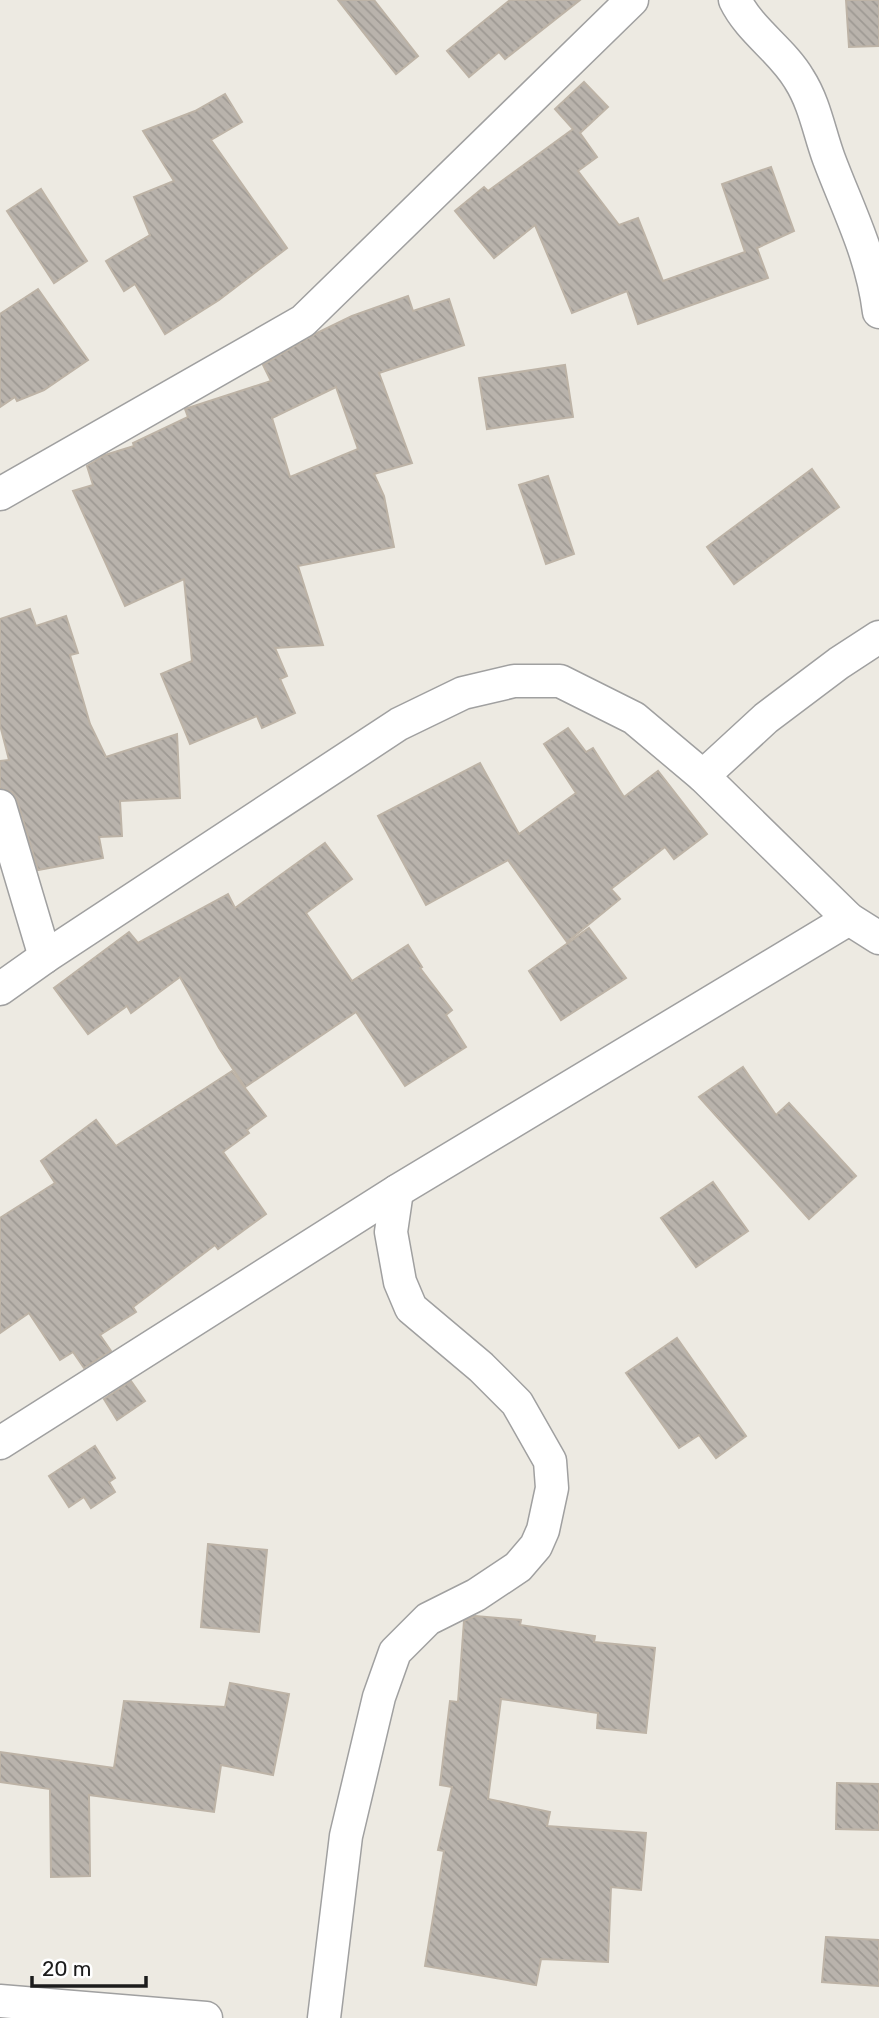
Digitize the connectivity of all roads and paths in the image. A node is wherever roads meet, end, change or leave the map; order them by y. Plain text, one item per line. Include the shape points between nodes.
1 (632, 0) edge
2 (735, 0) edge
3 (879, 312) edge
4 (0, 494) edge
5 (879, 637) edge
6 (703, 776) junction
7 (0, 806) edge
8 (849, 919) junction
9 (879, 938) edge
10 (45, 957) junction
11 (0, 989) edge
12 (397, 1191) junction
13 (0, 1443) edge
14 (0, 2001) edge
15 (206, 2018) edge
16 (324, 2018) edge

1 - 4 street via 303,321
2 - 3 street via 742,14 799,77 811,102 874,278
5 - 6 street via 766,718
6 - 8 street
6 - 10 street via 634,718 560,681 514,681 463,693 399,724
7 - 10 street
8 - 9 street
8 - 12 street
10 - 11 street
12 - 13 street
12 - 16 street via 391,1232 400,1282 411,1308 517,1403 550,1461 552,1488 543,1530 518,1567 428,1619 395,1652 379,1697 346,1836
14 - 15 street

